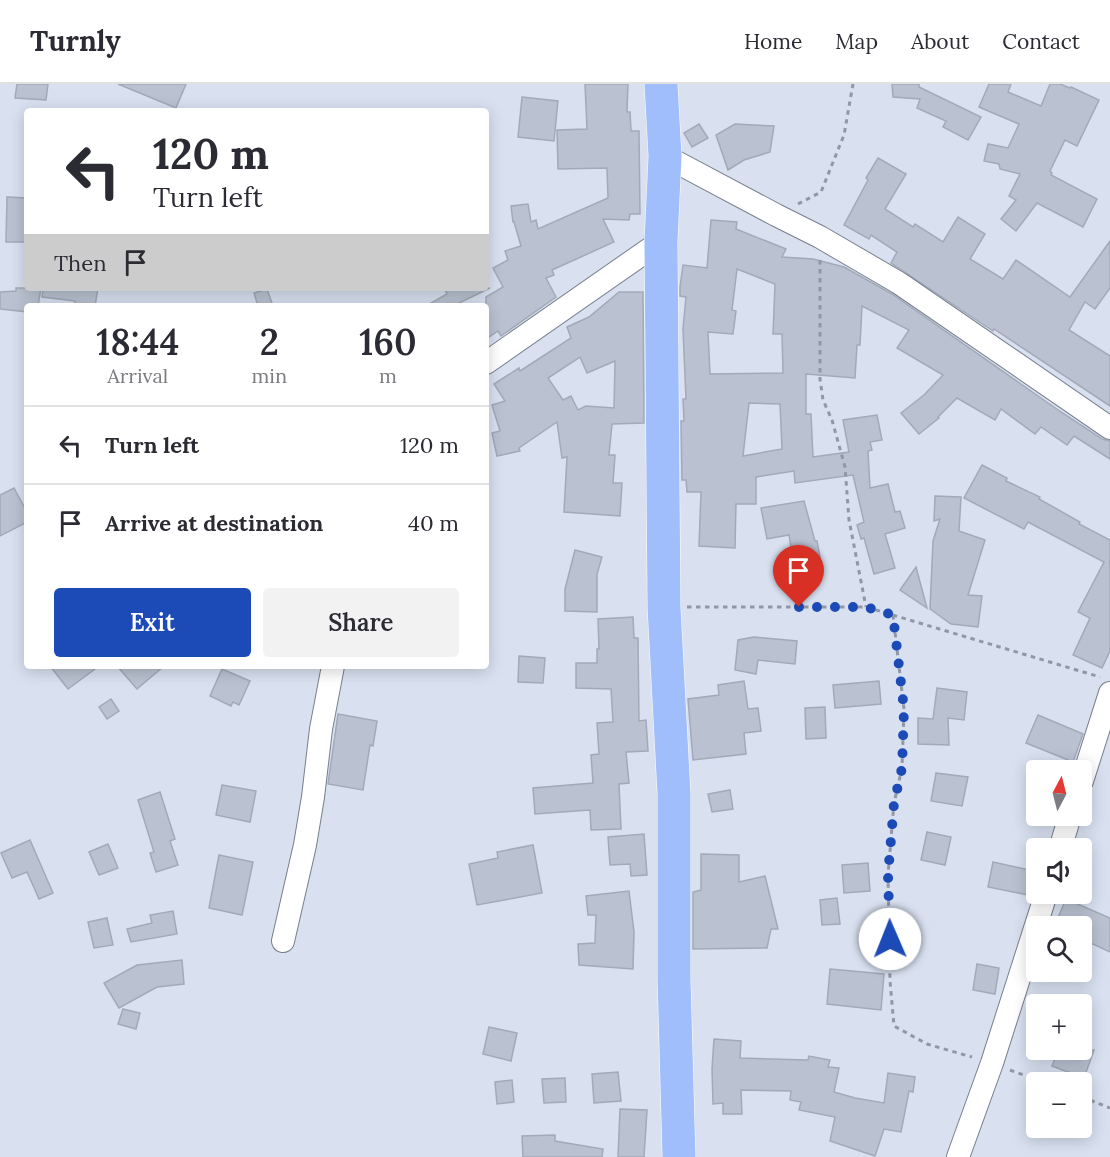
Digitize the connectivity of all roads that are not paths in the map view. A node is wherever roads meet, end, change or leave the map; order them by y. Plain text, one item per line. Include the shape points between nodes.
1 (661, 84) edge
2 (665, 156) junction
3 (661, 241) junction
4 (489, 361) edge
5 (1110, 428) edge
6 (332, 669) edge
7 (1110, 693) edge
8 (1089, 760) edge
9 (1043, 904) edge
10 (283, 941) dead end
11 (679, 1157) edge
12 (958, 1157) edge

1 - 2 highway
2 - 3 highway
2 - 5 street via 820,237 899,284
3 - 4 street
3 - 11 highway via 664,607 674,794
6 - 10 street via 307,836
7 - 8 street
9 - 12 street

